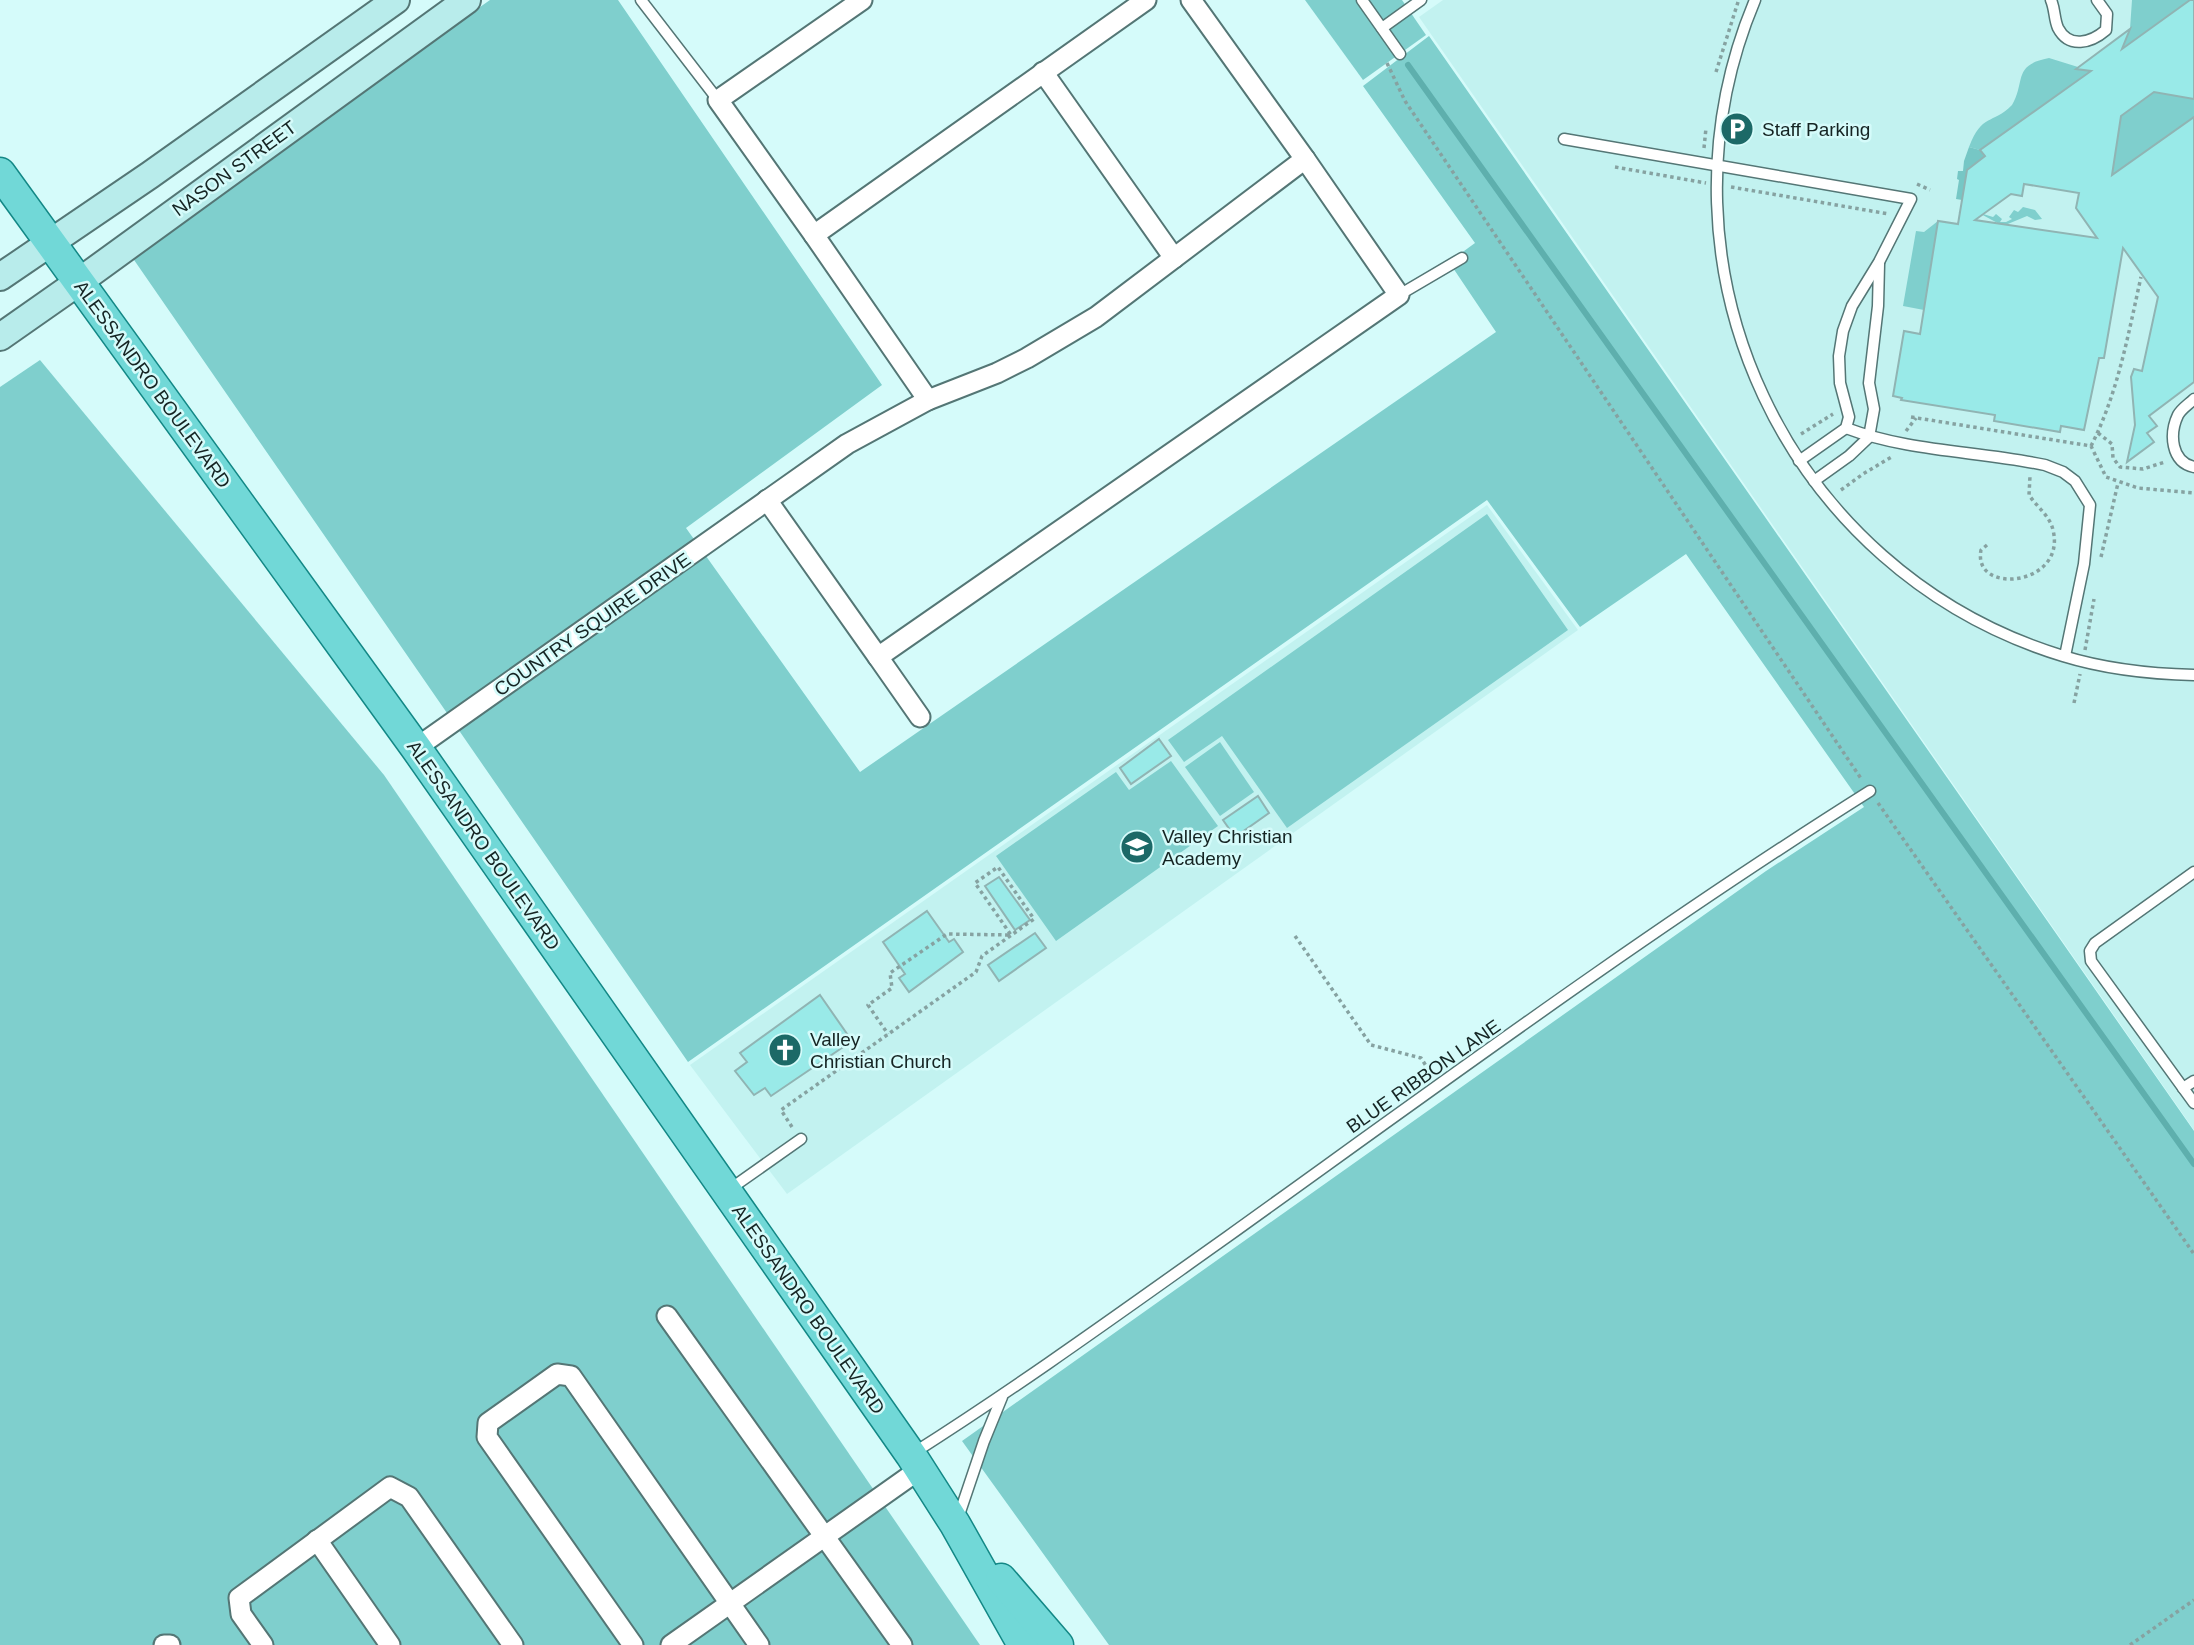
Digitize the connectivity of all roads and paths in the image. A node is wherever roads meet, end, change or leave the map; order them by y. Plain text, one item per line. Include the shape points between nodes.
1 (396, 0) edge
2 (467, 0) edge
3 (641, 0) edge
4 (862, 0) edge
5 (1146, 0) edge
6 (1191, 0) edge
7 (1362, 0) edge
8 (1421, 0) edge
9 (1755, 0) edge
10 (2051, 0) edge
11 (2097, 0) edge
12 (1382, 28) junction
13 (1400, 54) dead end
14 (1043, 72) junction
15 (718, 100) junction
16 (1564, 139) dead end
17 (1305, 159) junction
18 (1717, 166) junction
19 (1615, 167) dead end
20 (0, 173) edge
21 (1715, 185) junction
22 (1900, 216) junction
23 (814, 234) junction
24 (51, 241) junction
25 (1174, 258) junction
26 (1462, 258) dead end
27 (1879, 262) junction
28 (0, 277) edge
29 (2140, 277) dead end
30 (80, 281) junction
31 (1399, 295) junction
32 (0, 337) edge
33 (2194, 399) edge
34 (928, 400) junction
35 (1916, 418) dead end
36 (1846, 428) junction
37 (2098, 433) junction
38 (1869, 437) junction
39 (1898, 443) junction
40 (2091, 446) dead end
41 (2176, 456) junction
42 (1799, 461) junction
43 (2033, 462) junction
44 (2194, 467) edge
45 (1814, 481) junction
46 (2118, 482) dead end
47 (767, 499) junction
48 (1829, 499) junction
49 (1987, 545) dead end
50 (2099, 567) dead end
51 (2095, 591) dead end
52 (2065, 656) junction
53 (878, 657) junction
54 (2083, 660) junction
55 (2194, 675) edge
56 (2074, 703) dead end
57 (920, 717) dead end
58 (416, 748) junction
59 (1870, 791) junction
60 (2194, 872) edge
61 (1012, 935) junction
62 (1295, 936) dead end
63 (888, 1034) junction
64 (2194, 1080) edge
65 (1438, 1086) junction
66 (2183, 1088) junction
67 (2194, 1103) edge
68 (801, 1139) joint
69 (726, 1191) junction
70 (2194, 1255) edge
71 (667, 1315) dead end
72 (1002, 1397) junction
73 (915, 1462) junction
74 (955, 1524) junction
75 (825, 1536) junction
76 (317, 1540) junction
77 (2194, 1600) edge
78 (729, 1604) junction
79 (164, 1645) edge
80 (170, 1645) edge
81 (263, 1645) edge
82 (390, 1645) edge
83 (513, 1645) edge
84 (633, 1645) edge
85 (671, 1645) edge
86 (759, 1645) edge
87 (902, 1645) edge
88 (1023, 1645) edge
89 (1058, 1645) edge
90 (2130, 1645) edge

1 - 24 main road
2 - 30 main road, NASON STREET
3 - 15 lane
4 - 15 street
5 - 14 street
6 - 17 street
7 - 12 lane
8 - 12 lane
9 - 18 lane via 1729,77
10 - 11 lane via 2059,28 2069,39 2083,43 2106,30 2107,14
12 - 13 lane
12 - 59 path via 1388,67 1405,102
14 - 23 street
14 - 25 street
15 - 23 street
16 - 18 lane
17 - 25 street, COUNTRY SQUIRE DRIVE
17 - 31 street
18 - 21 lane
18 - 22 lane via 1911,199
19 - 21 path
20 - 24 main road, ALESSANDRO BOULEVARD
21 - 22 path
21 - 42 lane via 1722,263 1733,316 1758,386
22 - 27 lane
23 - 34 street
24 - 28 main road
24 - 30 main road, ALESSANDRO BOULEVARD
25 - 34 street, COUNTRY SQUIRE DRIVE via 1096,317 1027,358
26 - 31 lane
27 - 36 lane via 1852,306 1843,331 1839,356 1849,417
27 - 38 lane
29 - 37 path via 2119,372
30 - 32 main road, NASON STREET
30 - 58 main road, ALESSANDRO BOULEVARD
31 - 53 street
33 - 41 lane via 2179,413 2172,437
34 - 47 street, COUNTRY SQUIRE DRIVE via 847,444
35 - 39 path
36 - 38 lane
36 - 42 lane
37 - 40 path
37 - 41 path via 2112,444 2113,458 2120,467 2143,469
38 - 39 lane
38 - 45 lane
39 - 43 lane
39 - 48 path via 1893,456
41 - 44 lane
42 - 45 lane
43 - 49 path via 2029,495 2054,531 2053,549 2045,565 2017,580 1998,578 1985,569 1979,557
43 - 52 lane via 2075,481 2090,505 2084,564
45 - 48 lane
46 - 50 path
47 - 53 street
47 - 58 street, COUNTRY SQUIRE DRIVE
48 - 52 lane via 1851,526 1917,583 1988,626
51 - 54 path
52 - 54 lane
53 - 57 street
54 - 55 lane via 2160,674
54 - 56 path
58 - 69 main road, ALESSANDRO BOULEVARD
59 - 65 lane, BLUE RIBBON LANE via 1770,853
59 - 70 path
60 - 66 lane via 2090,951 2091,961
61 - 61 path via 975,883 998,867 1034,919
61 - 63 path via 982,956 976,972
61 - 63 path via 947,934 890,973 892,988 868,1005
62 - 65 path via 1371,1045 1421,1058
63 - 68 path via 781,1110
64 - 66 lane
65 - 72 lane, BLUE RIBBON LANE
66 - 67 lane
68 - 69 lane
69 - 73 main road, ALESSANDRO BOULEVARD
71 - 75 street
72 - 73 lane, BLUE RIBBON LANE
72 - 74 lane
73 - 74 main road, ALESSANDRO BOULEVARD
73 - 75 street
74 - 88 main road, ALESSANDRO BOULEVARD
74 - 89 main road, ALESSANDRO BOULEVARD
75 - 78 street
75 - 87 street
76 - 81 street via 239,1598 241,1614
76 - 82 street
76 - 83 street via 390,1487 409,1497
77 - 90 path
78 - 84 street via 571,1376 557,1374 488,1423 487,1437
78 - 85 street
78 - 86 street
79 - 80 street

